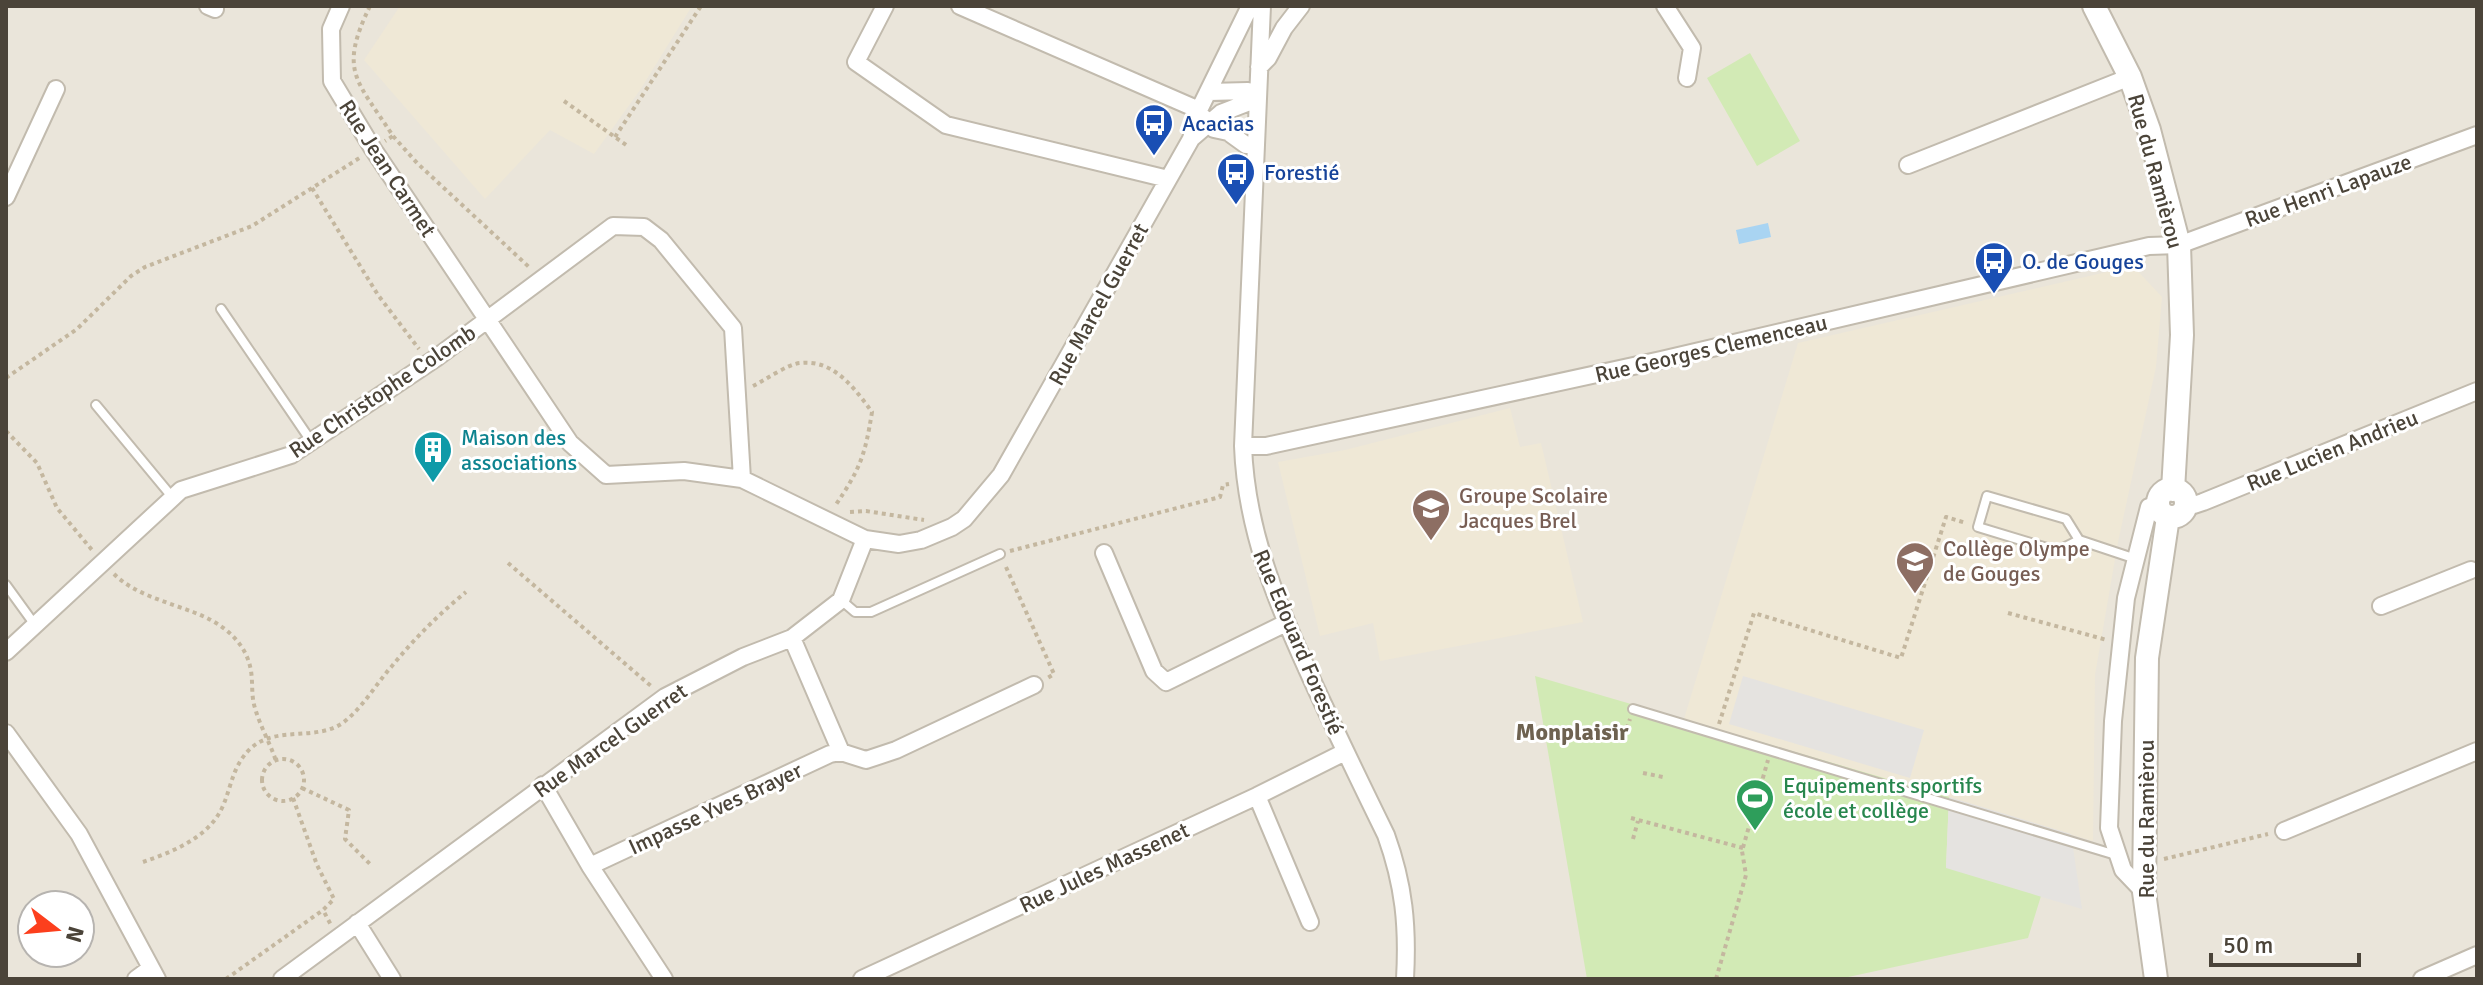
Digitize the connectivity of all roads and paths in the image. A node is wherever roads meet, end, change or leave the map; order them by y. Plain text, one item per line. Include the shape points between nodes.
1 (341, 6) edge
2 (370, 6) edge
3 (701, 6) edge
4 (885, 6) edge
5 (960, 6) edge
6 (1250, 6) edge
7 (1262, 6) edge
8 (1301, 6) edge
9 (1665, 6) edge
10 (2094, 6) edge
11 (1259, 67) junction
12 (2130, 77) junction
13 (1687, 78) dead end
14 (56, 89) dead end
15 (1209, 92) junction
16 (1257, 99) junction
17 (564, 101) dead end
18 (1203, 117) junction
19 (2477, 135) edge
20 (393, 136) junction
21 (615, 137) junction
22 (1255, 145) junction
23 (629, 147) dead end
24 (373, 149) junction
25 (1908, 165) dead end
26 (1168, 179) junction
27 (312, 188) junction
28 (6, 197) edge
29 (2179, 245) junction
30 (540, 280) junction
31 (221, 309) dead end
32 (488, 319) junction
33 (420, 349) dead end
34 (6, 378) edge
35 (2477, 391) edge
36 (737, 394) junction
37 (96, 405) dead end
38 (6, 431) edge
39 (311, 441) junction
40 (1243, 446) junction
41 (742, 479) junction
42 (1244, 480) junction
43 (173, 498) junction
44 (2171, 504) junction
45 (826, 518) junction
46 (1978, 527) junction
47 (865, 539) junction
48 (2079, 540) junction
49 (1104, 553) dead end
50 (1000, 554) junction
51 (2136, 559) junction
52 (102, 562) junction
53 (508, 563) dead end
54 (2475, 574) edge
55 (6, 585) edge
56 (466, 592) dead end
57 (841, 600) junction
58 (2381, 606) dead end
59 (2008, 613) dead end
60 (1286, 623) junction
61 (35, 625) junction
62 (792, 638) junction
63 (2121, 643) junction
64 (6, 652) edge
65 (1034, 685) joint
66 (665, 697) junction
67 (1633, 709) dead end
68 (6, 733) edge
69 (1716, 734) junction
70 (268, 738) junction
71 (1770, 750) junction
72 (2477, 751) edge
73 (841, 752) junction
74 (1345, 752) junction
75 (276, 761) junction
76 (1643, 773) dead end
77 (1663, 777) dead end
78 (543, 785) junction
79 (302, 788) junction
80 (1257, 796) junction
81 (293, 798) junction
82 (1631, 818) dead end
83 (1638, 821) junction
84 (2284, 831) joint
85 (1633, 839) dead end
86 (1743, 848) junction
87 (2160, 848) dead end
88 (2116, 855) junction
89 (143, 862) dead end
90 (370, 864) dead end
91 (590, 866) junction
92 (2144, 892) junction
93 (323, 910) junction
94 (1310, 922) dead end
95 (357, 923) junction
96 (338, 938) junction
97 (2477, 955) edge
98 (154, 974) edge
99 (2429, 978) edge
100 (136, 979) edge
101 (226, 979) edge
102 (282, 979) edge
103 (392, 979) edge
104 (664, 979) edge
105 (862, 979) edge
106 (1405, 979) edge
107 (1716, 979) edge
108 (2156, 979) edge

1 - 24 street, Rue Jean Carmet via 331,29 332,81
2 - 20 path via 352,57 356,78
3 - 21 path
4 - 26 street via 856,62 946,125
5 - 18 street
6 - 15 street, Rue Marcel Guerret
7 - 11 street, Rue Edouard Forestié
8 - 11 street
9 - 13 street via 1692,48
10 - 12 street, Rue du Ramièrou
11 - 16 street, Rue Edouard Forestié
12 - 25 street
12 - 29 street, Rue du Ramièrou
14 - 28 street
15 - 16 street via 1248,91
15 - 18 street, Rue Marcel Guerret
16 - 18 street
16 - 22 street, Rue Edouard Forestié
17 - 21 path
18 - 22 street via 1214,129
18 - 26 street, Rue Marcel Guerret
19 - 29 street, Rue Henri Lapauze
20 - 24 path
20 - 30 path
21 - 23 path
22 - 40 street, Rue Edouard Forestié
24 - 27 path
24 - 32 street, Rue Jean Carmet
26 - 47 street, Rue Marcel Guerret via 1001,475 964,519 921,540 899,544
27 - 33 path via 378,295
27 - 34 path via 252,226 145,267 77,329
29 - 40 street, Rue Georges Clemenceau via 2149,246 1415,415 1266,446
29 - 44 street, Rue du Ramièrou via 2182,335
30 - 32 street, Rue Christophe Colomb
30 - 36 street, Rue Christophe Colomb via 613,226 644,227 661,240 733,328
31 - 39 lane
32 - 39 street, Rue Christophe Colomb
32 - 41 street, Rue Jean Carmet via 570,443 606,475 684,471
35 - 44 street, Rue Lucien Andrieu via 2203,502
36 - 41 street
36 - 45 path via 800,363 828,367 852,385 872,412 858,473
37 - 43 lane
38 - 52 path via 37,463 65,520
39 - 43 street, Rue Christophe Colomb via 291,455 181,490
40 - 42 street, Rue Edouard Forestié
41 - 45 street
42 - 50 path via 1223,485 1220,497
42 - 60 street, Rue Edouard Forestié via 1254,533
43 - 52 street, Rue Christophe Colomb
44 - 51 street via 2149,507
44 - 92 street, Rue du Ramièrou via 2147,658
45 - 47 street
46 - 48 lane via 2057,551
46 - 48 lane via 1987,496 2066,519
46 - 69 path via 1946,517 1901,658 1754,613
47 - 57 street
48 - 51 lane
49 - 60 street via 1154,671 1166,682
50 - 57 lane via 871,612 855,612
50 - 65 path via 1054,674
51 - 63 street
52 - 61 street, Rue Christophe Colomb
52 - 70 path via 121,581 205,616 239,642 251,670 254,707
53 - 66 path
54 - 58 street
55 - 61 lane
56 - 70 path via 418,636 341,724
57 - 62 street, Rue Marcel Guerret
59 - 63 path
60 - 74 street, Rue Edouard Forestié
61 - 64 street, Rue Christophe Colomb
62 - 66 street, Rue Marcel Guerret
62 - 73 street
63 - 88 street via 2109,828
65 - 73 street via 896,750 866,760
66 - 78 street, Rue Marcel Guerret
67 - 69 lane
68 - 98 street via 79,834
69 - 71 lane
70 - 75 path
70 - 89 path via 240,760 213,821 183,846
71 - 86 path
71 - 88 lane
72 - 84 street
73 - 91 street, Impasse Yves Brayer
74 - 80 street, Rue Jules Massenet
74 - 106 street, Rue Edouard Forestié via 1396,863 1405,905
75 - 79 path via 287,760 300,768
75 - 81 path via 265,771 263,786 272,798
76 - 77 path
78 - 91 street
78 - 95 street, Rue Marcel Guerret
79 - 81 path
79 - 90 path via 349,810 345,839
80 - 94 street
80 - 105 street, Rue Jules Massenet
81 - 93 path via 334,899
82 - 83 path
83 - 85 path
83 - 86 path
84 - 87 path via 2161,859
86 - 107 path via 1746,875
88 - 92 street
91 - 104 street
92 - 108 street, Rue du Ramièrou
93 - 96 path
93 - 101 path
95 - 96 street, Rue Marcel Guerret
95 - 103 street
96 - 102 street, Rue Marcel Guerret
97 - 99 street
98 - 100 street

